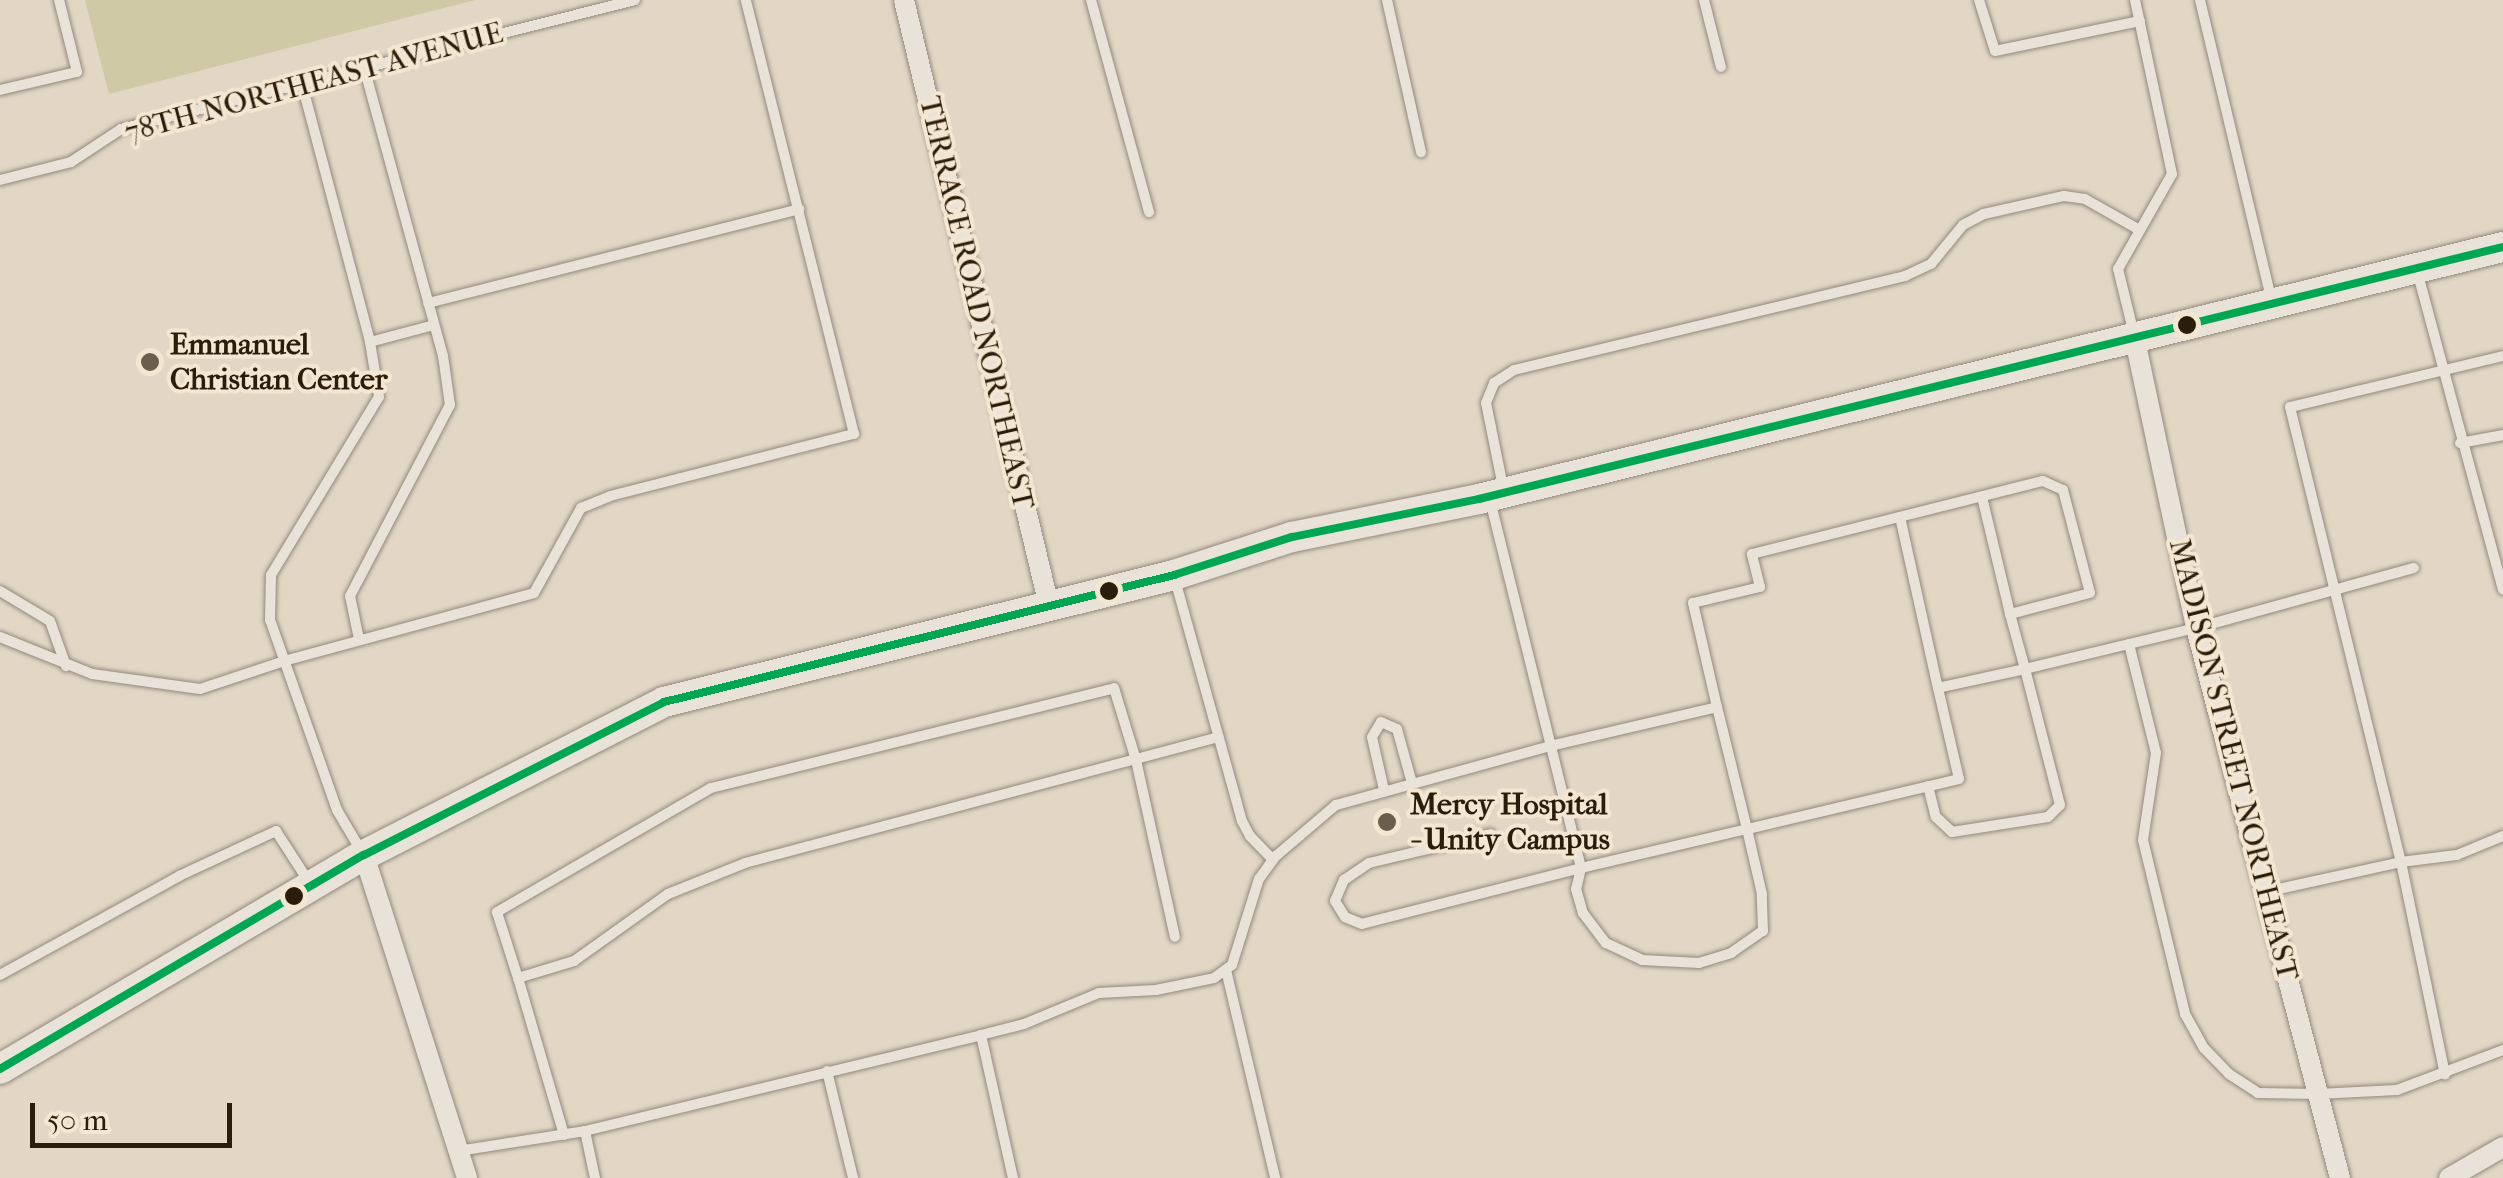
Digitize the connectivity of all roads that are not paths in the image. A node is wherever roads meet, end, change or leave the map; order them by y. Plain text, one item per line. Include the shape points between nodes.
1 (59, 0) edge
2 (634, 0) edge
3 (746, 0) edge
4 (904, 0) edge
5 (1092, 0) edge
6 (1387, 0) edge
7 (1704, 0) edge
8 (1979, 0) edge
9 (2135, 0) edge
10 (2200, 0) edge
11 (2140, 20) junction
12 (1721, 67) dead end
13 (364, 68) junction
14 (302, 84) junction
15 (0, 90) edge
16 (1421, 152) dead end
17 (0, 180) edge
18 (799, 209) junction
19 (1149, 212) dead end
20 (2138, 229) junction
21 (2503, 247) edge
22 (2416, 266) junction
23 (2272, 302) junction
24 (428, 304) junction
25 (434, 325) junction
26 (2135, 340) junction
27 (370, 342) junction
28 (2503, 356) edge
29 (2445, 369) junction
30 (2503, 435) edge
31 (2460, 443) junction
32 (1497, 495) junction
33 (1982, 497) junction
34 (1900, 517) junction
35 (2414, 568) dead end
36 (1174, 575) junction
37 (2503, 590) edge
38 (0, 591) edge
39 (2332, 592) junction
40 (1049, 606) junction
41 (2010, 614) junction
42 (2196, 628) junction
43 (0, 638) edge
44 (359, 640) junction
45 (2129, 644) junction
46 (284, 661) junction
47 (66, 666) junction
48 (2025, 669) junction
49 (1938, 688) junction
50 (1718, 708) junction
51 (1219, 738) junction
52 (1550, 746) junction
53 (1136, 760) junction
54 (1412, 783) junction
55 (1928, 786) junction
56 (1384, 790) junction
57 (1747, 828) junction
58 (1491, 834) dead end
59 (2503, 836) edge
60 (364, 855) junction
61 (1273, 860) junction
62 (2401, 862) junction
63 (1581, 868) junction
64 (311, 886) junction
65 (2266, 892) junction
66 (1175, 937) dead end
67 (1226, 970) junction
68 (0, 976) edge
69 (518, 978) junction
70 (981, 1034) junction
71 (2503, 1050) edge
72 (0, 1069) edge
73 (828, 1071) junction
74 (2444, 1075) junction
75 (2318, 1094) junction
76 (584, 1130) junction
77 (564, 1135) junction
78 (2503, 1147) edge
79 (458, 1152) junction
80 (467, 1178) edge
81 (595, 1178) edge
82 (853, 1178) edge
83 (1013, 1178) edge
84 (1274, 1178) edge
85 (2340, 1178) edge
86 (2450, 1178) edge

1 - 15 lane via 77,72
2 - 13 lane, 78TH NORTHEAST AVENUE
3 - 18 lane
4 - 40 street, TERRACE ROAD NORTHEAST
5 - 19 lane
6 - 16 lane
7 - 12 lane
8 - 11 lane via 1994,51
9 - 11 lane
10 - 23 lane
11 - 20 lane via 2172,174
13 - 14 lane, 78TH NORTHEAST AVENUE
13 - 24 lane
14 - 17 lane, 78TH NORTHEAST AVENUE via 121,129 71,162
14 - 27 lane
18 - 24 lane
18 - 44 lane via 854,434 581,508 534,593
20 - 26 lane via 2118,269
20 - 32 lane via 2064,196 1984,214 1963,225 1931,264 1905,276 1514,370 1494,383 1486,403
21 - 22 street
22 - 23 street
22 - 29 lane
23 - 26 street
24 - 25 lane
25 - 27 lane
25 - 44 lane via 450,405 350,596
26 - 32 street
26 - 42 street, MADISON STREET NORTHEAST
27 - 46 lane via 378,396 272,575 270,620
28 - 29 lane
29 - 31 lane
29 - 39 lane via 2290,407
30 - 31 lane
31 - 37 lane
32 - 36 street via 1292,537
32 - 52 lane
33 - 34 lane
33 - 41 lane
33 - 41 lane via 2043,482 2063,490 2090,593
34 - 49 lane
34 - 50 lane via 1752,554 1760,587 1693,603
35 - 39 lane
36 - 40 street
36 - 51 lane
38 - 47 lane via 50,622
39 - 42 lane
39 - 62 lane
40 - 60 street via 664,702
41 - 48 lane
42 - 45 lane
42 - 65 street, MADISON STREET NORTHEAST
43 - 47 lane
44 - 46 lane
45 - 48 lane
45 - 75 lane via 2156,753 2143,840 2185,1014 2204,1048 2258,1093
46 - 47 lane via 200,690
46 - 60 lane via 337,810
48 - 49 lane
48 - 55 lane via 2060,806 2048,816 1952,832 1936,817
49 - 55 lane via 1959,778
50 - 52 lane
50 - 57 lane
51 - 53 lane
51 - 61 lane via 1242,821
52 - 54 lane
52 - 63 lane
53 - 66 lane
53 - 69 lane via 745,862 668,894 574,961
53 - 69 lane via 1114,688 711,788 498,912
54 - 56 lane
54 - 56 lane via 1397,729 1381,722 1372,737
55 - 57 lane
56 - 61 lane via 1336,805
57 - 63 lane
57 - 63 lane via 1762,894 1762,930 1731,953 1699,962 1642,960 1606,944 1584,914 1576,889
58 - 63 lane via 1370,863 1344,880 1336,900 1345,917 1362,924
59 - 62 lane via 2457,855
60 - 64 street
60 - 79 street
61 - 67 lane via 1259,879
62 - 65 lane
62 - 74 lane
64 - 68 lane via 276,831 179,876
64 - 72 street
65 - 75 street, MADISON STREET NORTHEAST
67 - 70 lane via 1156,990 1099,994
67 - 84 lane
69 - 77 lane
70 - 73 lane
70 - 83 lane
71 - 74 lane
73 - 76 lane
73 - 82 lane
74 - 75 lane via 2397,1090
75 - 85 street, MADISON STREET NORTHEAST
76 - 77 lane
76 - 81 lane
77 - 79 lane
78 - 86 street
79 - 80 street

